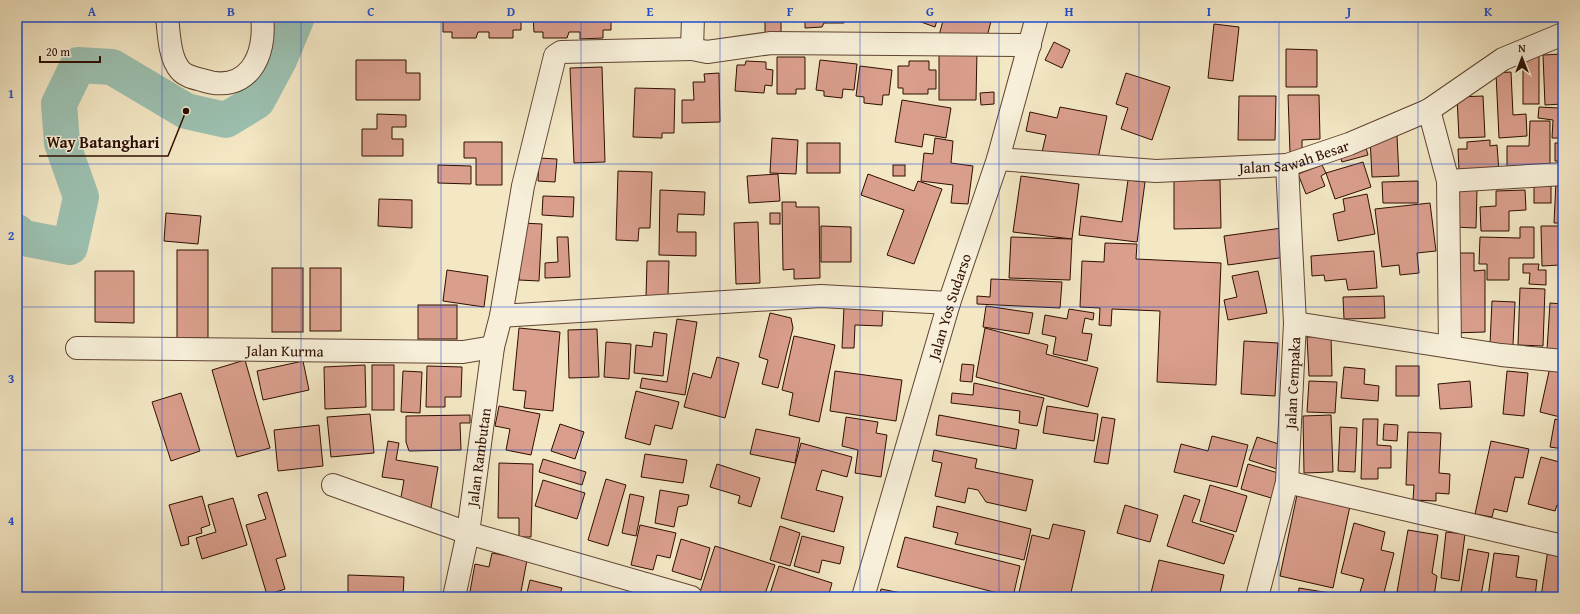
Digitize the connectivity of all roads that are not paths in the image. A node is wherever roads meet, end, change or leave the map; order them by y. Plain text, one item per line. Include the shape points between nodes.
1 (167, 17) edge
2 (262, 17) edge
3 (693, 17) edge
4 (1038, 17) edge
5 (1563, 34) edge
6 (1030, 45) junction
7 (692, 49) junction
8 (1429, 110) junction
9 (998, 159) junction
10 (1287, 165) junction
11 (1563, 174) edge
12 (1448, 181) junction
13 (949, 303) junction
14 (501, 316) junction
15 (1296, 323) junction
16 (493, 347) junction
17 (1450, 347) junction
18 (77, 348) dead end
19 (1563, 361) edge
20 (1287, 482) junction
21 (333, 485) dead end
22 (468, 532) junction
23 (1563, 546) edge
24 (454, 597) edge
25 (691, 597) edge
26 (863, 597) edge
27 (1257, 597) edge

1 - 2 street via 172,56 179,70 212,84 234,83 248,74 260,54
3 - 7 street
4 - 6 street, Jalan Yos Sudarso
5 - 8 street, Jalan Sawah Besar via 1503,59
6 - 7 street, Jalan Rambutan via 771,43 707,52
6 - 9 street, Jalan Yos Sudarso
7 - 14 street, Jalan Rambutan via 561,52 555,56 524,186
8 - 10 street, Jalan Sawah Besar via 1349,144
8 - 12 street
9 - 10 street, Jalan Sawah Besar via 1156,171
9 - 13 street, Jalan Yos Sudarso
10 - 15 street, Jalan Cempaka
11 - 12 street
12 - 17 street
13 - 14 street via 821,296
13 - 26 street, Jalan Yos Sudarso
14 - 16 street, Jalan Rambutan
15 - 17 street
15 - 20 street, Jalan Cempaka
16 - 18 street, Jalan Kurma via 463,352
16 - 22 street, Jalan Rambutan
17 - 19 street
20 - 23 street
20 - 27 street, Jalan Cempaka
21 - 22 street
22 - 24 street, Jalan Rambutan
22 - 25 street

